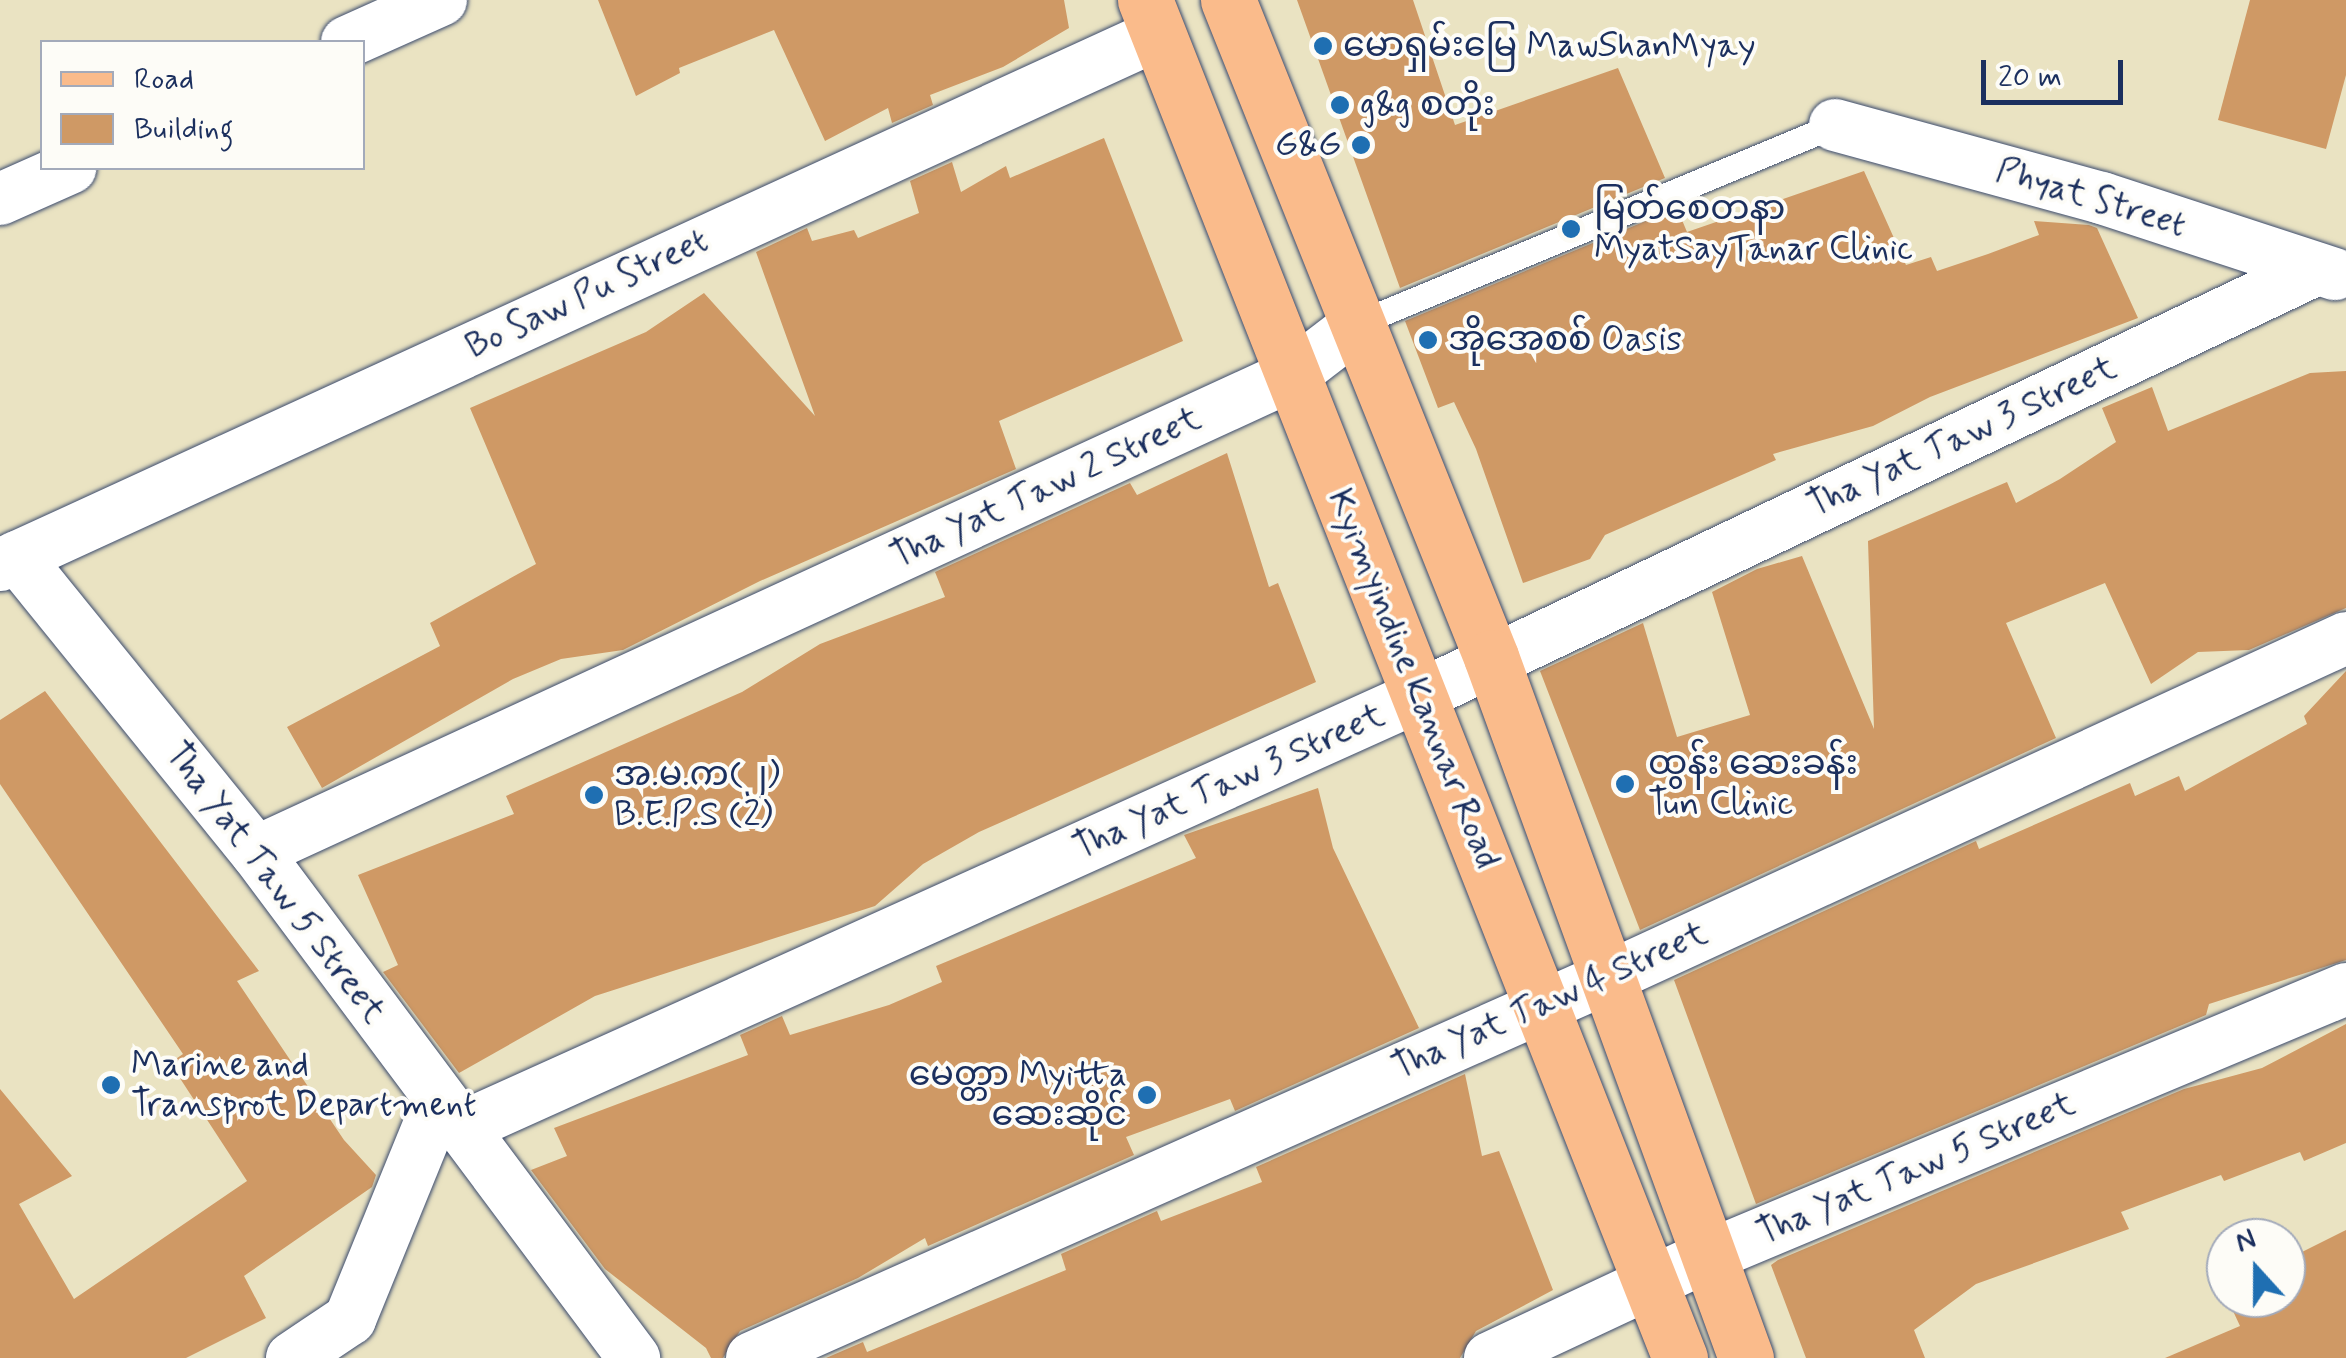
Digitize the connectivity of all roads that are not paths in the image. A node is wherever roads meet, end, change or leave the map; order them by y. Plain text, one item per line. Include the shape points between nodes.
1 (442, 0) edge
2 (1228, 0) edge
3 (1152, 17) edge
4 (352, 40) edge
5 (1835, 125) joint
6 (65, 170) edge
7 (0, 199) edge
8 (2331, 273) edge
9 (1361, 322) junction
10 (1292, 375) junction
11 (8, 561) edge
12 (2346, 638) edge
13 (1491, 657) junction
14 (1419, 696) junction
15 (256, 852) junction
16 (1608, 977) junction
17 (2346, 990) edge
18 (1544, 1003) junction
19 (450, 1114) junction
20 (1706, 1257) junction
21 (1652, 1280) junction
22 (292, 1358) edge
23 (634, 1358) edge
24 (752, 1358) edge
25 (1490, 1358) edge
26 (1680, 1358) edge
27 (1746, 1358) edge

1 - 4 street
2 - 9 main road
3 - 10 main road, Kyimyindine Kannar Road
3 - 11 street, Bo Saw Pu Street
5 - 8 street, Phyat Street via 2102,198
5 - 9 lane, Tha Yat Taw 2 Street
6 - 7 street
8 - 13 street, Tha Yat Taw 3 Street
9 - 10 street, Tha Yat Taw 2 Street
9 - 13 main road
10 - 14 main road, Kyimyindine Kannar Road
10 - 15 street, Tha Yat Taw 2 Street
11 - 15 street, Tha Yat Taw 5 Street
12 - 16 street, Tha Yat Taw 4 Street
13 - 14 street, Tha Yat Taw 3 Street
13 - 16 main road
14 - 18 main road, Kyimyindine Kannar Road
14 - 19 street, Tha Yat Taw 3 Street
15 - 19 street, Tha Yat Taw 5 Street
16 - 18 street, Tha Yat Taw 4 Street
16 - 20 main road
17 - 20 street, Tha Yat Taw 5 Street
18 - 21 main road, Kyimyindine Kannar Road
18 - 24 street, Tha Yat Taw 4 Street
19 - 22 street via 350,1319
19 - 23 street, Tha Yat Taw 5 Street
20 - 21 street, Tha Yat Taw 5 Street
20 - 27 main road
21 - 25 street, Tha Yat Taw 5 Street
21 - 26 main road, Kyimyindine Kannar Road

